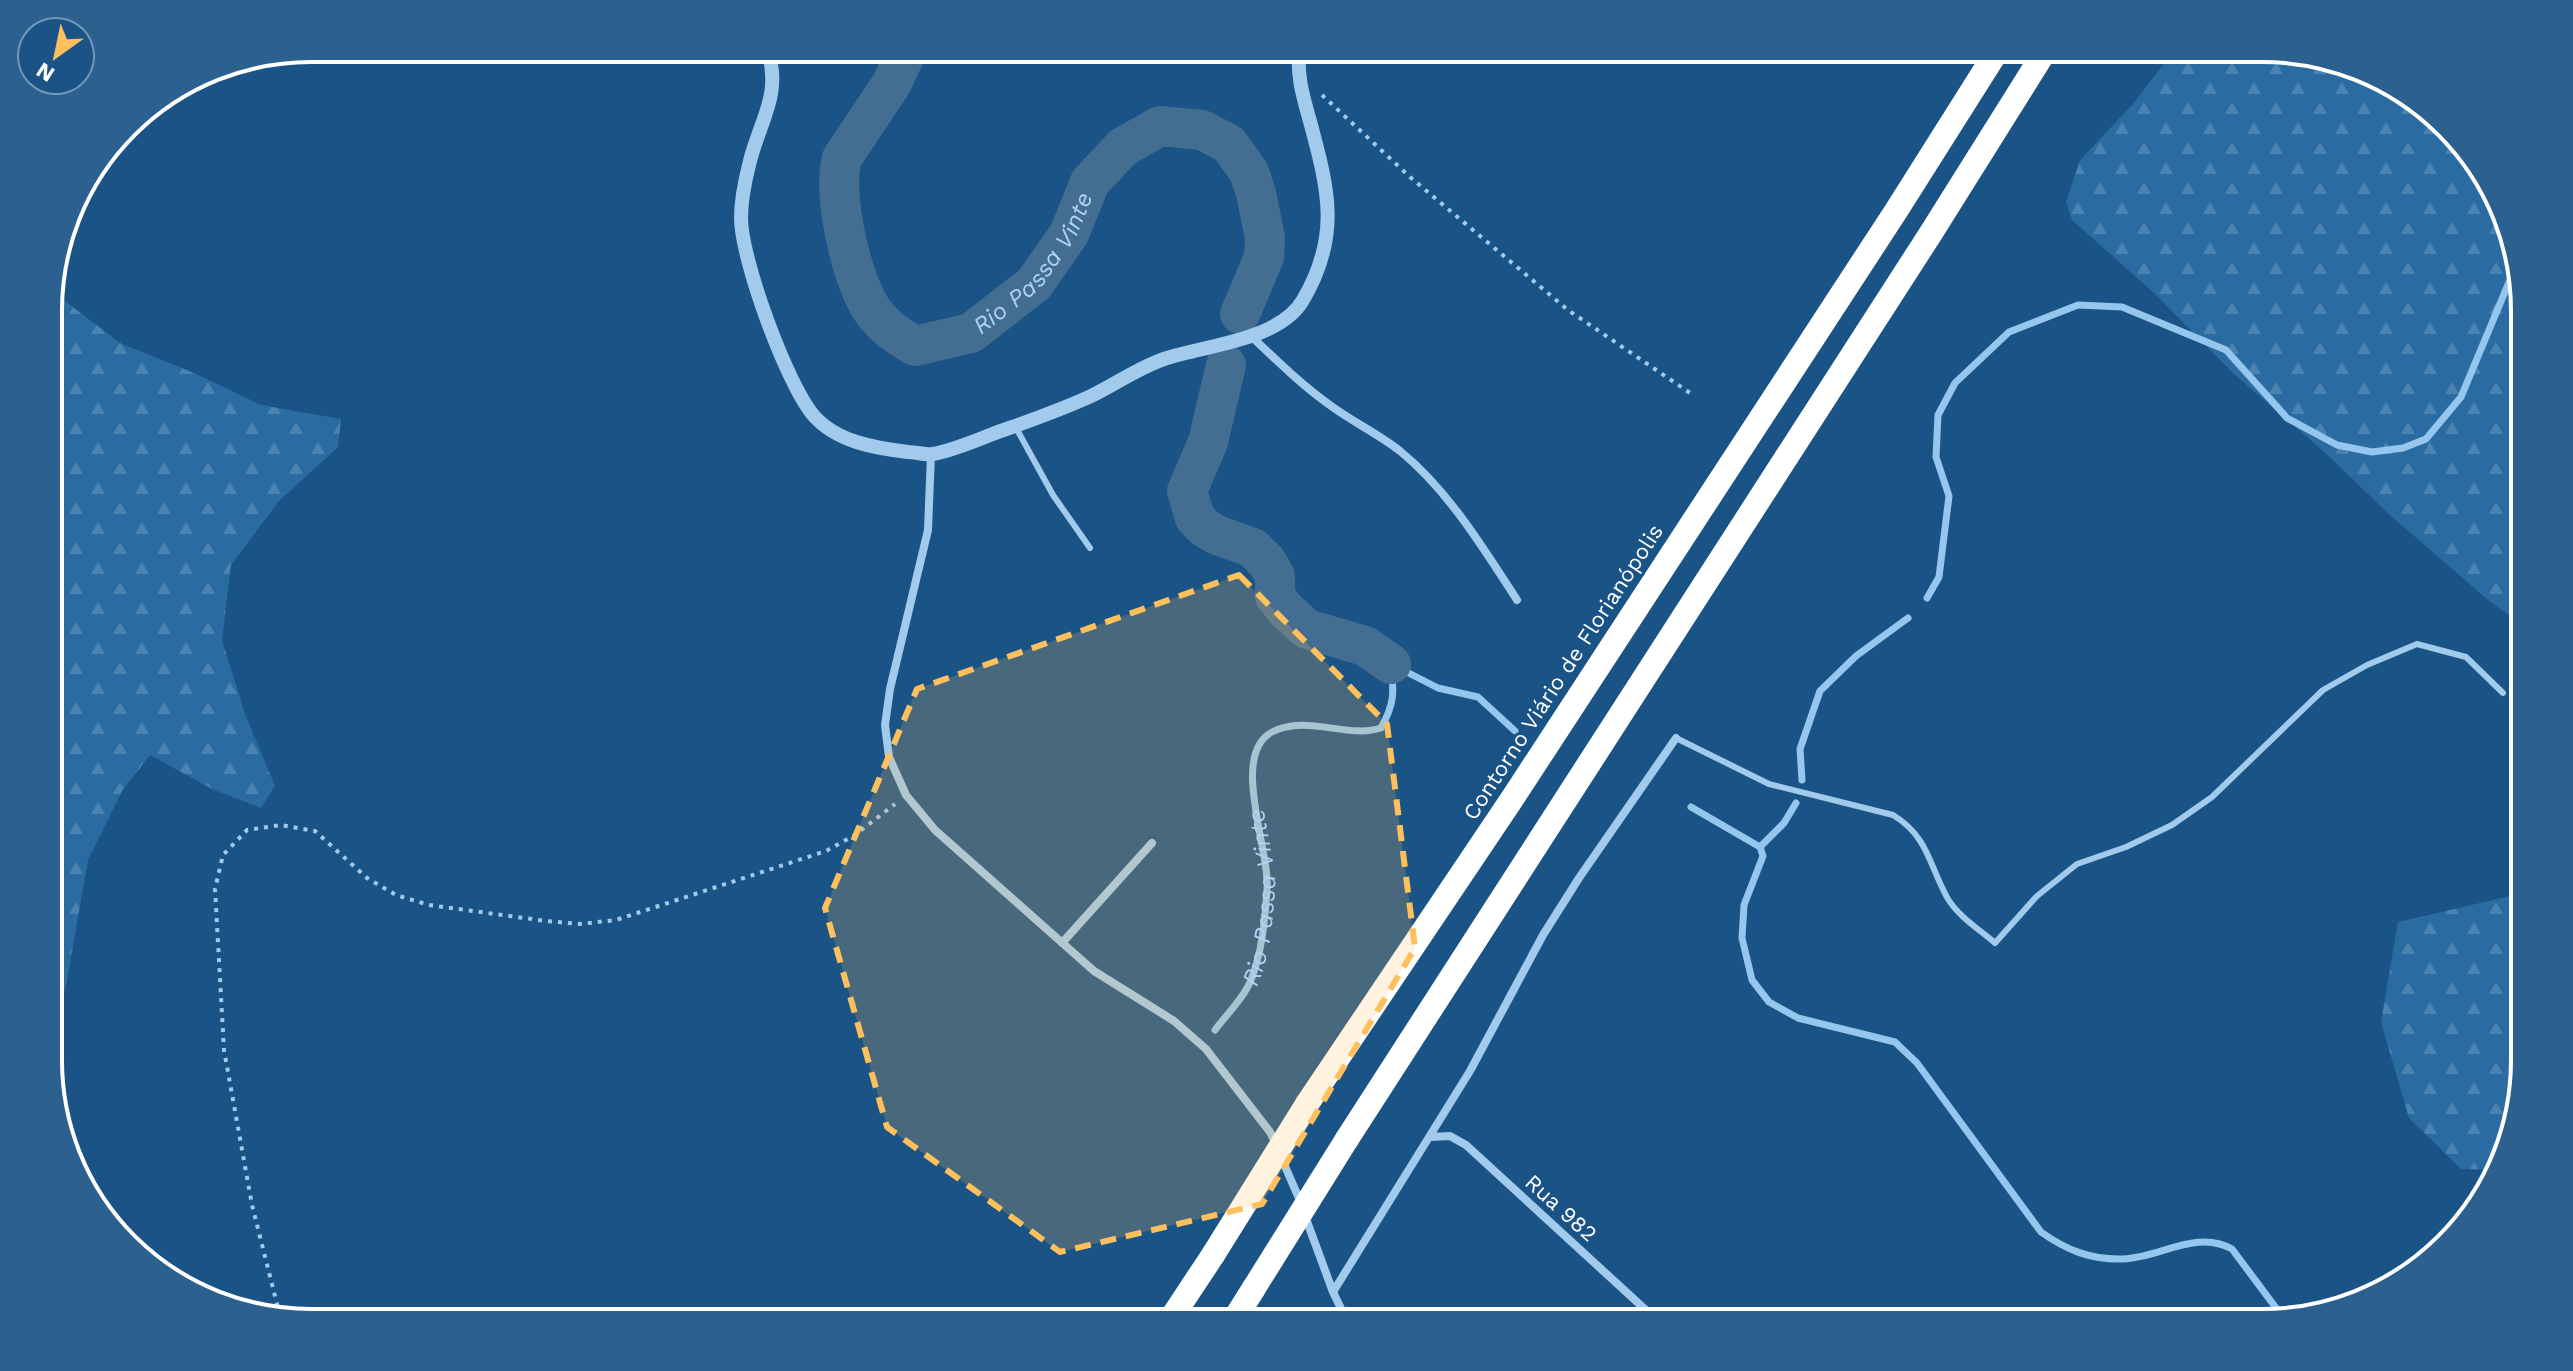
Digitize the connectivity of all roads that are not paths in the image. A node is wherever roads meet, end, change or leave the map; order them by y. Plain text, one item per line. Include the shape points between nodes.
1 (1298, 62) edge
2 (1990, 62) edge
3 (2038, 62) edge
4 (771, 63) edge
5 (1250, 336) junction
6 (1015, 426) junction
7 (931, 454) junction
8 (1090, 548) dead end
9 (1517, 600) dead end
10 (2503, 693) dead end
11 (1676, 738) joint
12 (1152, 843) dead end
13 (1062, 943) junction
14 (1430, 1137) junction
15 (1333, 1292) junction
16 (1341, 1308) edge
17 (1644, 1308) edge
18 (1178, 1309) edge
19 (1241, 1309) edge

1 - 5 street via 1322,168 1329,227 1323,259 1302,303 1280,323
2 - 18 highway, Contorno Viário de Florianópolis, bridge
3 - 19 highway, bridge
4 - 7 street via 773,94 749,162 741,217 754,285 791,377 814,416 839,434 870,447
5 - 6 street via 1164,359
5 - 9 street via 1299,381 1400,451 1426,476
6 - 7 street
6 - 8 lane
7 - 13 street via 928,530 885,725 889,757 906,795 935,830
10 - 11 lane via 2466,657 2417,644 2367,665 2323,690 2212,797 2172,825 2077,864 2037,896 1995,943 1948,899 1932,859 1906,823 1893,815 1769,784
11 - 14 street via 1543,935
12 - 13 street
13 - 15 street via 1094,971 1174,1021 1234,1082 1270,1132
14 - 15 street
14 - 17 street, Rua 982 via 1450,1136 1466,1145
15 - 16 street

